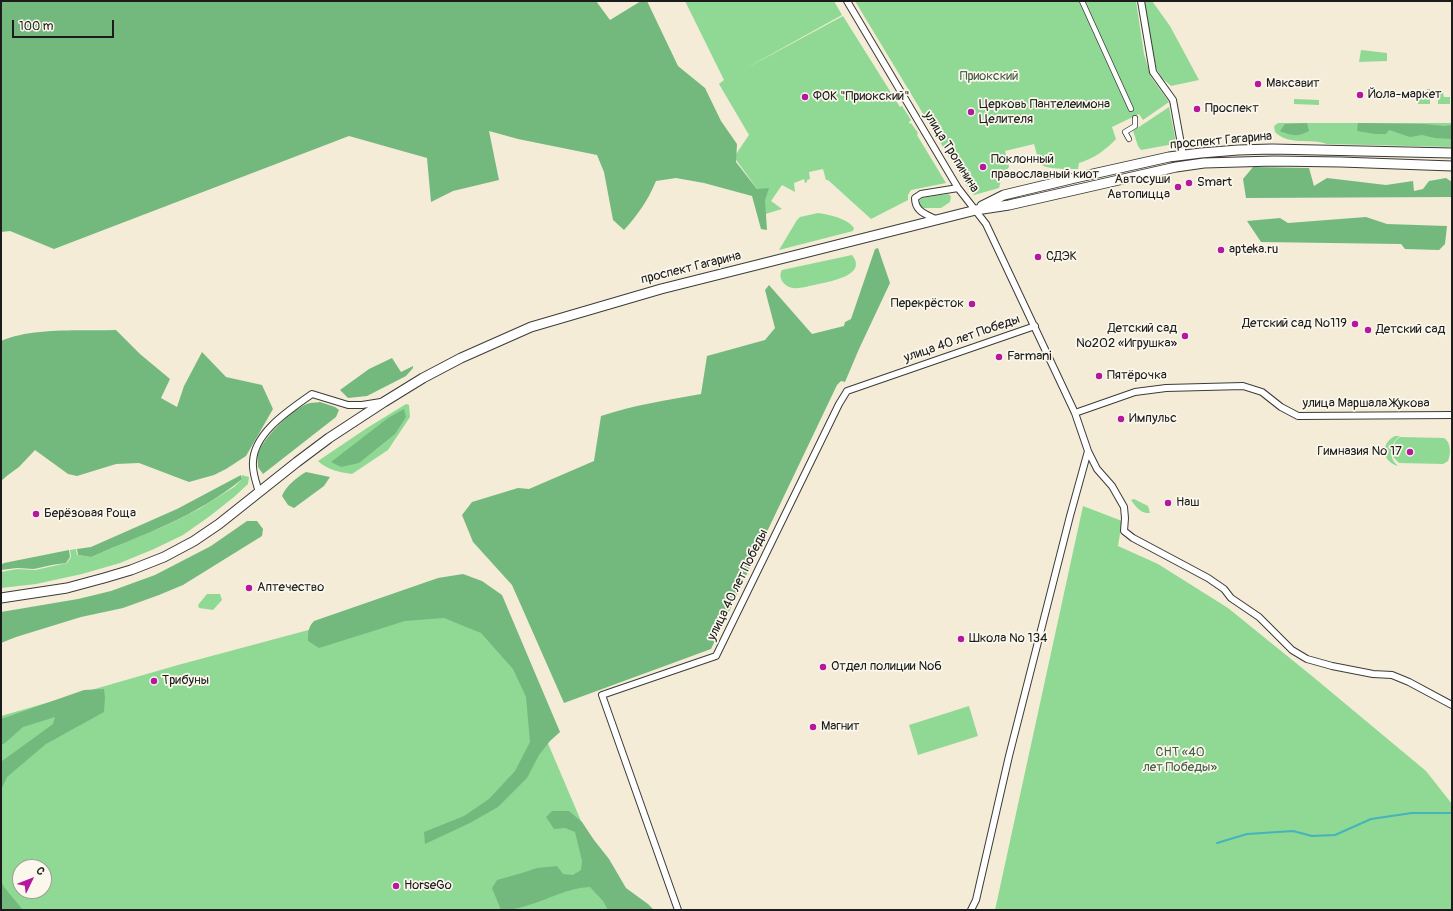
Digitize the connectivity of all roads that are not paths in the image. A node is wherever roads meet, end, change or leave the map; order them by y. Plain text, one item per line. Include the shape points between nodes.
1 (847, 1) edge
2 (1082, 1) edge
3 (1141, 1) edge
4 (1129, 139) dead end
5 (1452, 153) edge
6 (1183, 155) junction
7 (1452, 166) edge
8 (958, 188) junction
9 (976, 210) junction
10 (937, 220) junction
11 (1034, 326) junction
12 (384, 402) junction
13 (1075, 413) junction
14 (1452, 415) edge
15 (1088, 451) junction
16 (259, 492) junction
17 (1, 597) edge
18 (1452, 705) edge
19 (678, 910) edge
20 (971, 910) edge

1 - 8 street, улица Тропинина
2 - 4 street via 1133,114 1135,126 1125,132
3 - 6 street via 1153,72 1174,100
5 - 6 main road, проспект Гагарина via 1272,149
6 - 9 main road, проспект Гагарина via 1004,195
7 - 9 main road, проспект Гагарина via 1296,161 1204,163
8 - 9 street, улица Тропинина
8 - 10 street via 921,194 915,198 915,205 919,210
9 - 10 main road, проспект Гагарина
9 - 11 street, улица Тропинина via 989,230
10 - 12 main road, проспект Гагарина via 661,289 531,327 461,358
11 - 13 street, улица Тропинина
11 - 19 street, улица 40 лет Победы via 847,391 716,656 602,695
12 - 16 main road, проспект Гагарина via 329,438
12 - 16 street via 348,405 312,394 284,414 265,433 254,453 252,463
13 - 14 street, улица Маршала Жукова via 1135,392 1166,388 1243,386 1262,392 1298,416
13 - 15 street, улица Тропинина
15 - 18 street, улица Тропинина via 1124,507 1124,530 1133,538 1224,589 1231,598 1259,617 1292,650 1307,659 1332,666 1392,675
15 - 20 street via 1011,748 976,900
16 - 17 main road, проспект Гагарина via 219,524 164,557 131,570 67,588

